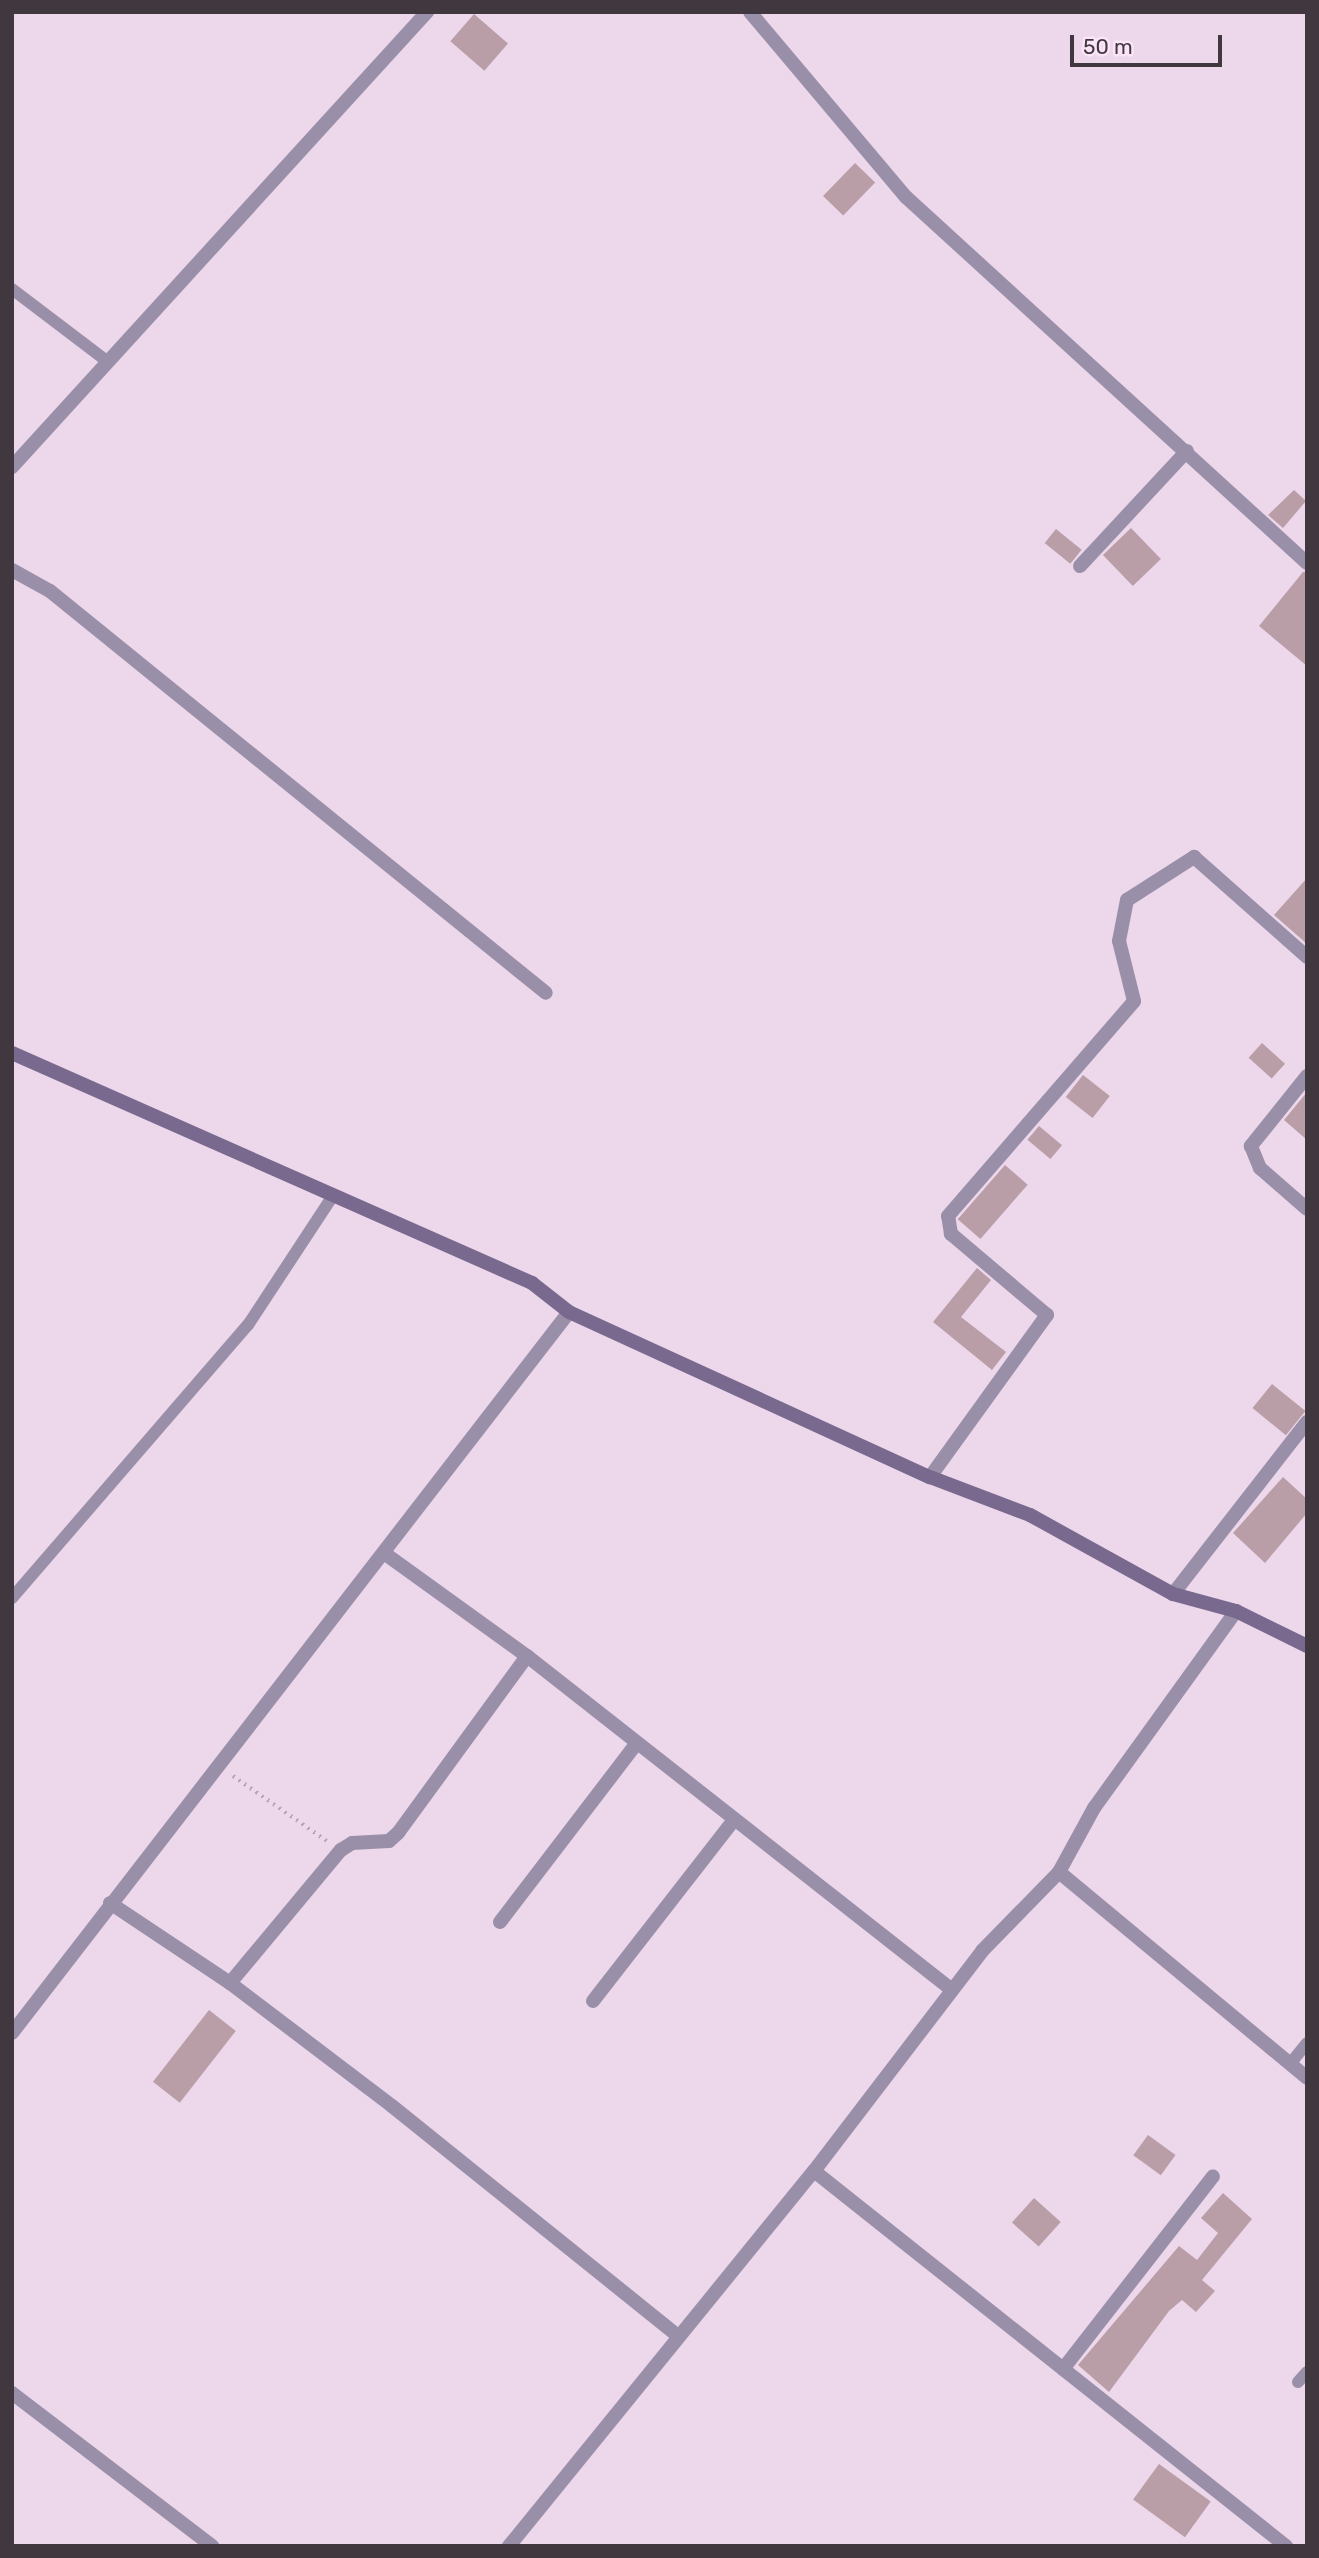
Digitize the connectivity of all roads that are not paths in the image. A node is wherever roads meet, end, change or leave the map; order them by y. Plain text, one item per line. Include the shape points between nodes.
1 (427, 12) edge
2 (750, 12) edge
3 (12, 289) edge
4 (107, 361) junction
5 (1187, 451) junction
6 (12, 467) edge
7 (1307, 563) edge
8 (1080, 566) dead end
9 (12, 569) edge
10 (1307, 957) edge
11 (546, 993) dead end
12 (12, 1053) edge
13 (1307, 1076) edge
14 (332, 1197) junction
15 (1307, 1209) edge
16 (569, 1312) junction
17 (1307, 1422) edge
18 (930, 1478) junction
19 (384, 1553) junction
20 (1173, 1594) junction
21 (12, 1598) edge
22 (1236, 1611) junction
23 (1307, 1646) edge
24 (527, 1656) junction
25 (637, 1743) junction
26 (734, 1820) junction
27 (1059, 1871) junction
28 (110, 1903) junction
29 (500, 1922) dead end
30 (230, 1983) junction
31 (951, 1989) junction
32 (593, 2001) dead end
33 (12, 2033) edge
34 (1307, 2043) edge
35 (1290, 2064) junction
36 (1307, 2078) edge
37 (814, 2171) junction
38 (1213, 2176) dead end
39 (677, 2335) junction
40 (1063, 2369) junction
41 (12, 2393) edge
42 (212, 2546) edge
43 (509, 2546) edge
44 (1286, 2546) edge

1 - 4 street
2 - 5 street via 906,197
3 - 4 lane
4 - 6 street
5 - 7 street
5 - 8 street
9 - 11 street via 50,591
10 - 18 street via 1194,857 1127,900 1119,941 1134,1001 948,1216 951,1234 1046,1315
12 - 14 street
13 - 15 street via 1251,1146 1260,1168
14 - 16 street via 532,1283
14 - 21 lane via 248,1325
16 - 18 street
16 - 19 street
17 - 20 street
18 - 20 street via 1030,1515
19 - 24 street
19 - 28 street via 221,1767
20 - 22 street
22 - 23 street
22 - 27 street via 1094,1808
24 - 25 street
24 - 30 street via 398,1833 389,1841 352,1843 341,1850
25 - 26 street
25 - 29 street
26 - 31 street
26 - 32 street
27 - 31 street
27 - 35 street
28 - 30 street
28 - 33 street
30 - 39 street
31 - 37 street
34 - 35 lane
35 - 36 street
37 - 39 street
37 - 40 street
38 - 40 street
39 - 43 street
40 - 44 street
41 - 42 street

